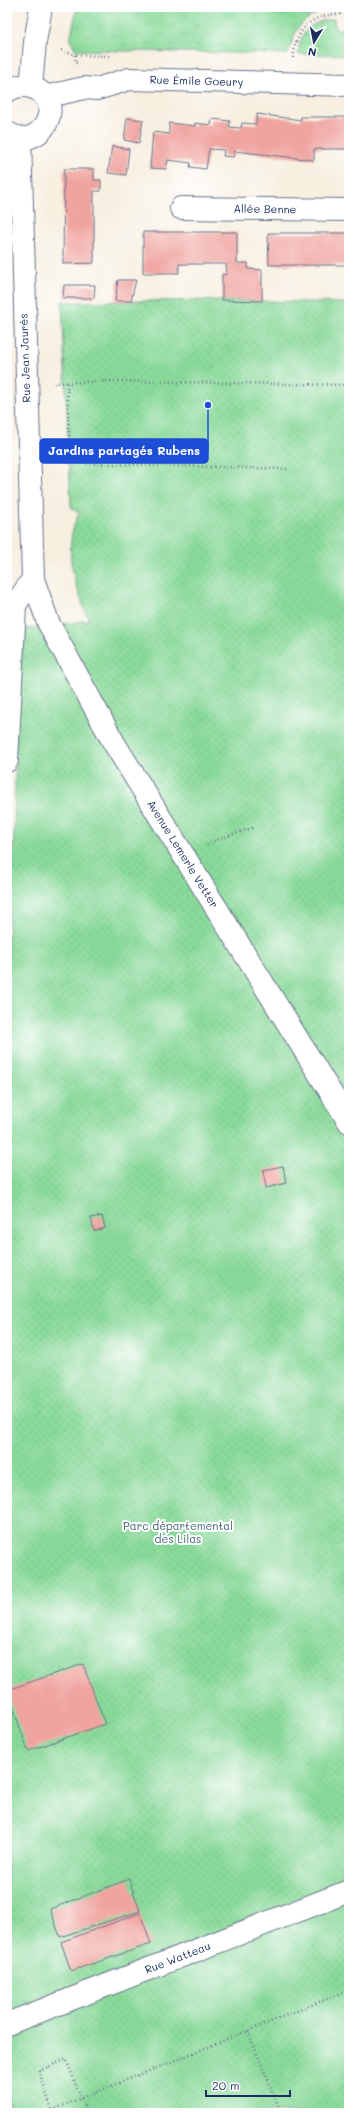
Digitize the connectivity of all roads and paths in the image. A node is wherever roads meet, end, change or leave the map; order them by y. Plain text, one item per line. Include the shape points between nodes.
1 (41, 7) edge
2 (344, 14) dead end
3 (293, 60) dead end
4 (349, 85) edge
5 (7, 91) edge
6 (38, 92) junction
7 (14, 135) edge
8 (181, 208) dead end
9 (349, 210) edge
10 (63, 383) dead end
11 (67, 383) junction
12 (349, 386) edge
13 (290, 469) dead end
14 (33, 579) junction
15 (7, 761) edge
16 (255, 827) dead end
17 (213, 841) dead end
18 (349, 1122) edge
19 (349, 1891) edge
20 (349, 1990) edge
21 (7, 2024) edge
22 (248, 2031) junction
23 (7, 2094) edge
24 (81, 2098) junction
25 (52, 2111) edge
26 (15, 2113) edge
27 (87, 2113) edge
28 (281, 2113) edge

1 - 6 street via 35,42
2 - 3 path via 332,14 312,20 300,30
4 - 6 street, Rue Émile Goeury via 129,79 97,89
5 - 6 street, Rue Émile Goeury via 22,85
6 - 7 street via 50,114 48,122 37,134 29,138
7 - 14 street, Rue Jean Jaurès
8 - 9 street, Allée Benne
10 - 11 path
11 - 12 path via 111,381
11 - 13 path via 70,463
14 - 15 street via 15,605
14 - 18 street, Avenue Lemerle Vetter via 48,622 114,743
16 - 17 path
19 - 21 street, Rue Watteau
20 - 22 path
22 - 24 path
22 - 28 path
23 - 26 path
24 - 25 path
24 - 25 path via 66,2059 39,2071
24 - 27 path

